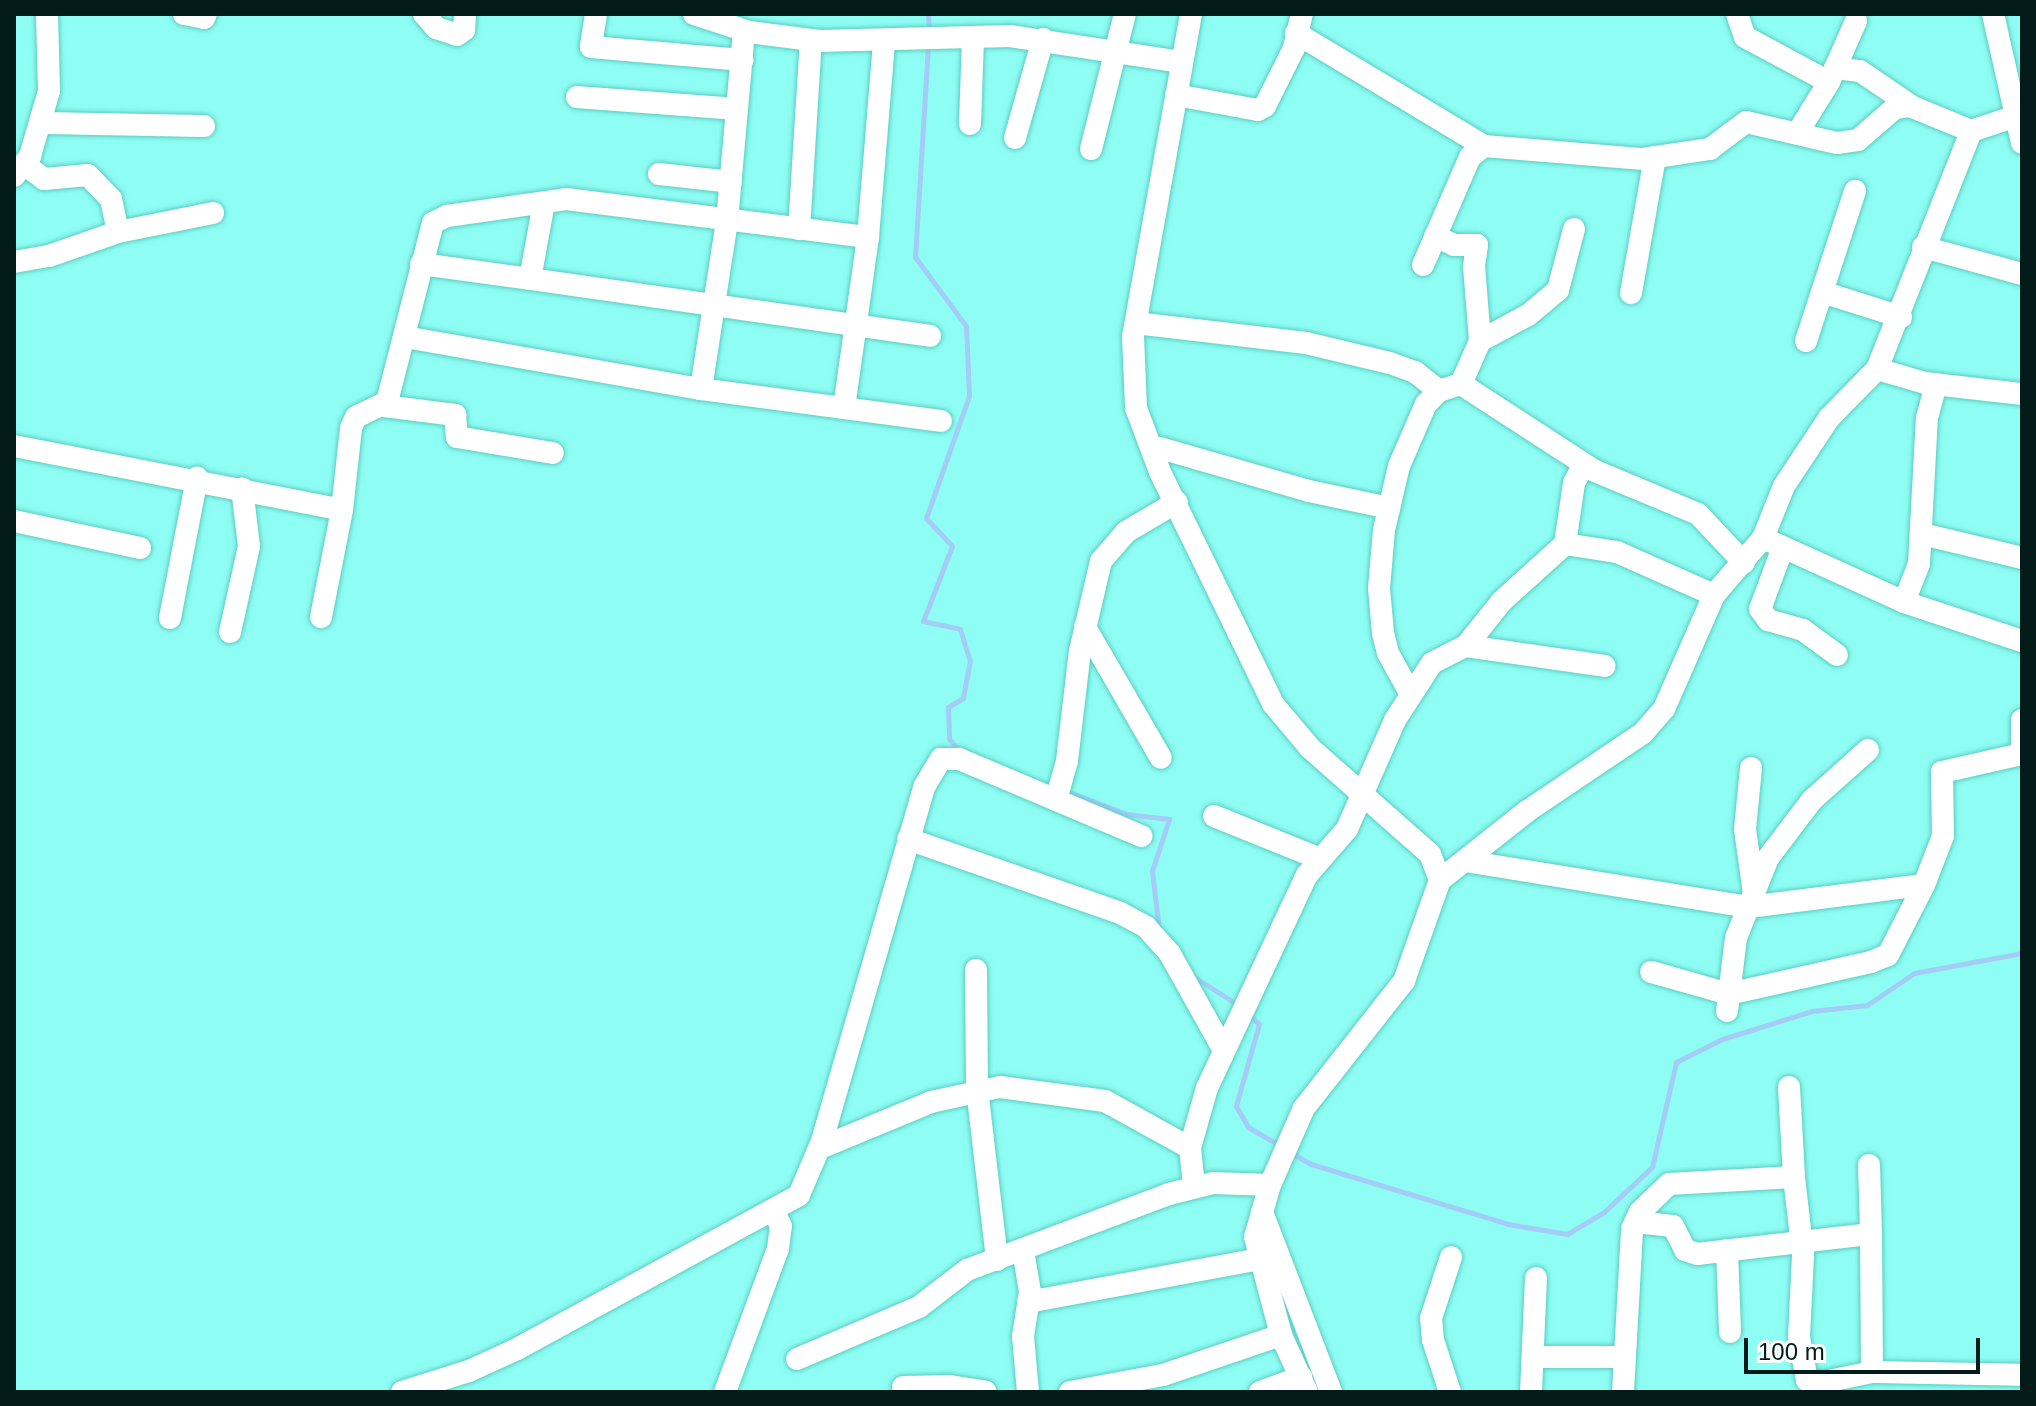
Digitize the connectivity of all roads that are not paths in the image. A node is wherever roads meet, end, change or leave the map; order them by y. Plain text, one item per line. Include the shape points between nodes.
1 (47, 14) edge
2 (184, 14) edge
3 (206, 14) edge
4 (424, 14) edge
5 (465, 14) edge
6 (596, 14) edge
7 (694, 14) edge
8 (1125, 14) edge
9 (1191, 14) edge
10 (1201, 14) edge
11 (1737, 14) edge
12 (1993, 14) edge
13 (1856, 21) dead end
14 (1299, 24) edge
15 (744, 31) junction
16 (973, 37) junction
17 (1043, 39) junction
18 (811, 40) junction
19 (884, 41) junction
20 (1115, 52) junction
21 (742, 60) junction
22 (1182, 62) junction
23 (1832, 75) junction
24 (1181, 96) junction
25 (577, 97) dead end
26 (1913, 107) junction
27 (737, 109) junction
28 (2018, 115) edge
29 (42, 123) junction
30 (970, 124) dead end
31 (204, 126) dead end
32 (1971, 131) junction
33 (1798, 132) junction
34 (1015, 138) dead end
35 (2022, 143) edge
36 (1484, 146) junction
37 (1091, 149) dead end
38 (1655, 157) junction
39 (19, 170) edge
40 (659, 174) dead end
41 (731, 182) junction
42 (1855, 191) dead end
43 (544, 203) junction
44 (213, 213) dead end
45 (727, 221) junction
46 (799, 229) junction
47 (1574, 229) dead end
48 (118, 232) junction
49 (1435, 236) junction
50 (868, 237) junction
51 (1923, 247) junction
52 (14, 262) edge
53 (421, 264) junction
54 (1423, 265) dead end
55 (2022, 274) edge
56 (530, 279) junction
57 (1822, 292) junction
58 (1631, 293) dead end
59 (714, 302) junction
60 (1901, 317) junction
61 (1144, 324) junction
62 (858, 325) junction
63 (930, 336) dead end
64 (405, 337) junction
65 (1480, 341) junction
66 (1806, 341) dead end
67 (1877, 369) junction
68 (1936, 384) junction
69 (1450, 388) junction
70 (701, 389) junction
71 (2022, 394) edge
72 (384, 406) junction
73 (844, 408) junction
74 (941, 421) dead end
75 (14, 446) edge
76 (1160, 448) junction
77 (553, 453) dead end
78 (1584, 464) junction
79 (197, 478) junction
80 (242, 488) junction
81 (1177, 502) junction
82 (1389, 508) junction
83 (342, 510) junction
84 (14, 521) edge
85 (1922, 534) junction
86 (1565, 544) junction
87 (1772, 544) junction
88 (140, 548) dead end
89 (2022, 558) edge
90 (1744, 563) junction
91 (1714, 595) junction
92 (1904, 602) junction
93 (321, 617) dead end
94 (170, 618) dead end
95 (1085, 627) junction
96 (230, 632) dead end
97 (2022, 641) edge
98 (1466, 646) junction
99 (1837, 655) dead end
100 (1605, 666) dead end
101 (1410, 693) junction
102 (2022, 720) edge
103 (1868, 750) dead end
104 (2022, 753) edge
105 (1161, 758) dead end
106 (1751, 768) dead end
107 (1364, 786) junction
108 (1056, 800) junction
109 (1214, 816) dead end
110 (1141, 836) dead end
111 (908, 839) junction
112 (1318, 858) junction
113 (1451, 871) junction
114 (1924, 885) junction
115 (1751, 900) junction
116 (976, 970) dead end
117 (1651, 972) dead end
118 (1728, 1003) junction
119 (1226, 1041) junction
120 (1789, 1087) dead end
121 (977, 1089) junction
122 (820, 1148) junction
123 (1190, 1148) junction
124 (1869, 1165) dead end
125 (1275, 1175) junction
126 (1794, 1177) junction
127 (1194, 1186) junction
128 (774, 1212) junction
129 (1262, 1212) junction
130 (1635, 1222) junction
131 (1871, 1234) junction
132 (1802, 1241) junction
133 (1023, 1250) junction
134 (1727, 1250) junction
135 (1451, 1257) dead end
136 (1259, 1259) junction
137 (997, 1260) junction
138 (1536, 1278) dead end
139 (1028, 1302) junction
140 (1730, 1332) dead end
141 (1281, 1335) junction
142 (1533, 1357) junction
143 (1625, 1357) junction
144 (797, 1359) dead end
145 (1872, 1372) junction
146 (2022, 1375) edge
147 (1924, 1383) edge
148 (1304, 1384) edge
149 (903, 1387) dead end
150 (1082, 1391) edge
151 (402, 1392) edge
152 (725, 1392) edge
153 (986, 1392) edge
154 (1028, 1392) edge
155 (1260, 1392) edge
156 (1331, 1392) edge
157 (1450, 1392) edge
158 (1531, 1392) edge
159 (1623, 1392) edge

1 - 29 street via 49,91
2 - 3 street
4 - 5 street via 436,28 457,35 464,30
6 - 21 street via 591,47
7 - 15 street
8 - 20 street
9 - 22 street
10 - 24 street
11 - 23 street via 1745,37
12 - 28 street
13 - 23 street
14 - 24 street via 1265,106 1258,110
14 - 36 street
15 - 18 street
15 - 21 street
16 - 17 street
16 - 19 street
16 - 30 street
17 - 20 street
17 - 34 street
18 - 19 street
18 - 46 street
19 - 50 street
20 - 22 street
20 - 37 street
21 - 27 street
22 - 24 street
23 - 26 street via 1860,71
23 - 33 street
24 - 61 street
24 - 81 street via 1133,336 1136,408
25 - 27 street
26 - 32 street
26 - 33 street via 1895,108 1858,140 1837,143
27 - 41 street
28 - 32 street
28 - 35 street
29 - 31 street
29 - 39 street
32 - 51 street
33 - 38 street via 1746,122 1710,149
36 - 38 street
36 - 49 street via 1470,157
38 - 58 street
39 - 48 street via 44,179 88,175 115,205
40 - 41 street
41 - 45 street
42 - 57 street
43 - 45 street via 566,199
43 - 53 street via 447,216 433,223
43 - 56 street
44 - 48 street
45 - 46 street
45 - 59 street
46 - 50 street
47 - 65 street via 1558,290 1528,315
48 - 52 street
49 - 54 street
49 - 65 street via 1454,245 1477,245
50 - 62 street
51 - 55 street
51 - 60 street
53 - 56 street
53 - 64 street
56 - 59 street
57 - 60 street
57 - 66 street
59 - 62 street
59 - 70 street
60 - 67 street
61 - 69 street via 1306,343 1390,363
61 - 76 street via 1145,406
62 - 63 street
62 - 73 street
64 - 70 street
64 - 72 street
65 - 69 street
67 - 68 street
67 - 87 street via 1829,418 1784,486
68 - 71 street
68 - 85 street via 1927,418
69 - 78 street
69 - 82 street via 1414,430
70 - 73 street
72 - 77 street via 455,415 457,437
72 - 83 street via 356,417 351,428
73 - 74 street
75 - 79 street
76 - 82 street
76 - 107 street via 1281,700
78 - 86 street via 1574,483
78 - 90 street via 1698,514
79 - 80 street
79 - 94 street
80 - 83 street
80 - 96 street via 249,546
81 - 95 street via 1112,544 1093,584
81 - 107 street via 1273,704 1290,729
82 - 101 street via 1379,588 1383,633
83 - 93 street
84 - 88 street
85 - 89 street
85 - 92 street via 1919,564
86 - 91 street via 1617,552
86 - 98 street via 1502,601
87 - 90 street
87 - 92 street via 1862,579
87 - 99 street via 1760,609 1768,620 1803,630
90 - 91 street
91 - 113 street via 1664,709 1643,733 1526,812
92 - 97 street
95 - 105 street
95 - 108 street via 1067,761
98 - 100 street
98 - 101 street via 1432,663
101 - 107 street
102 - 104 street
103 - 115 street via 1812,800 1768,858
104 - 114 street via 1942,772 1943,836
106 - 115 street via 1745,829
107 - 112 street via 1347,829
107 - 113 street
108 - 110 street
108 - 111 street via 959,759 941,759 924,787
109 - 112 street
111 - 119 street via 1120,913 1146,927 1170,954
111 - 122 street
112 - 119 street
113 - 115 street
113 - 125 street via 1404,981 1304,1108
114 - 115 street
114 - 118 street via 1888,955
115 - 118 street via 1736,938
116 - 121 street
117 - 118 street
119 - 123 street
120 - 126 street
121 - 122 street
121 - 123 street via 1000,1087 1105,1101
121 - 137 street
122 - 128 street via 799,1195
123 - 127 street
124 - 131 street
125 - 127 street
125 - 129 street
126 - 130 street via 1669,1184
126 - 132 street
127 - 133 street
128 - 151 street via 517,1349
128 - 152 street via 781,1226 778,1249
129 - 136 street via 1255,1237
129 - 156 street
130 - 134 street via 1673,1226 1690,1253
130 - 143 street
131 - 132 street
131 - 145 street
132 - 134 street
132 - 145 street via 1799,1337 1807,1380 1824,1382
133 - 137 street
133 - 139 street
134 - 140 street
135 - 157 street via 1431,1318
136 - 139 street
136 - 141 street
137 - 144 street via 954,1277 919,1307
138 - 142 street
139 - 154 street via 1023,1336
141 - 148 street
141 - 150 street via 1163,1375
142 - 143 street
142 - 158 street
143 - 159 street
145 - 147 street
146 - 147 street
148 - 155 street
149 - 153 street

